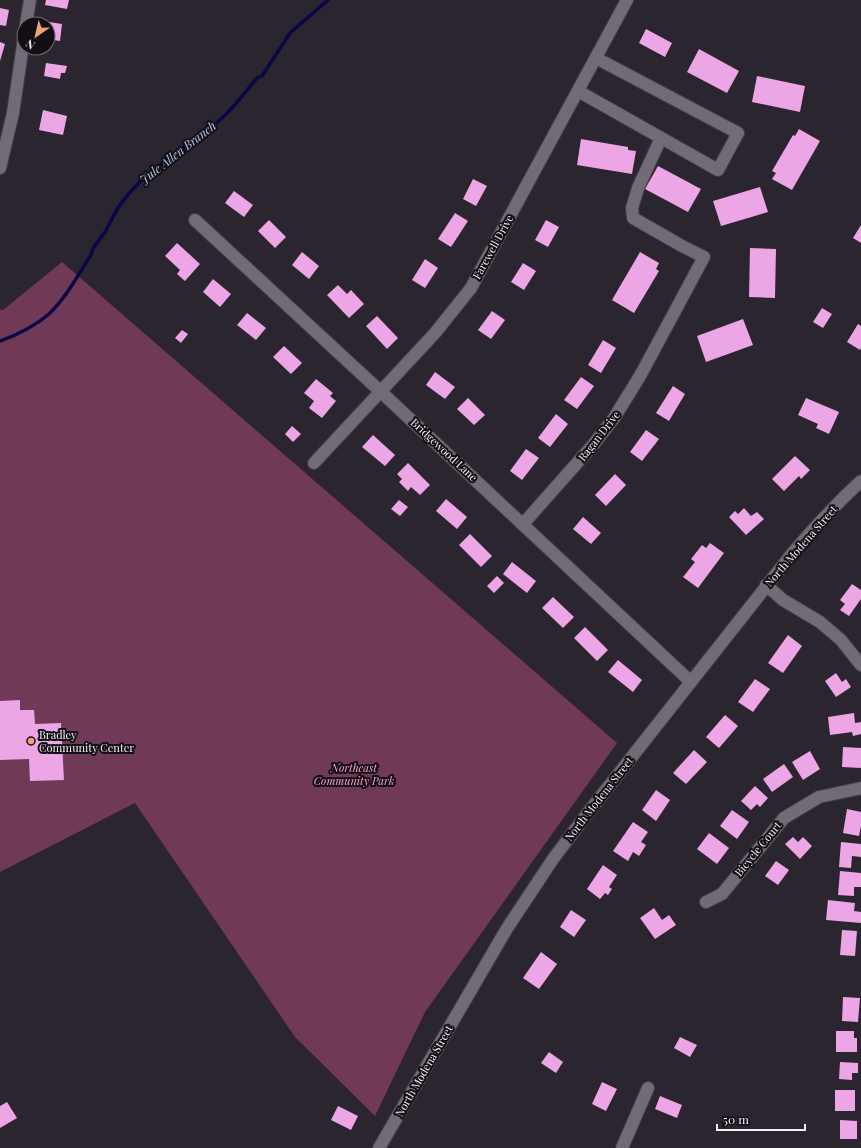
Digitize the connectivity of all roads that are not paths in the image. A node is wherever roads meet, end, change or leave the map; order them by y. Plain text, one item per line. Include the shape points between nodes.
1 (30, 0) edge
2 (627, 0) edge
3 (27, 16) edge
4 (21, 56) edge
5 (596, 58) junction
6 (578, 91) junction
7 (661, 138) junction
8 (0, 168) edge
9 (195, 220) dead end
10 (380, 391) junction
11 (314, 463) dead end
12 (861, 481) edge
13 (523, 524) junction
14 (766, 586) junction
15 (861, 665) edge
16 (691, 682) junction
17 (861, 788) edge
18 (706, 902) dead end
19 (648, 1088) dead end
20 (380, 1148) edge
21 (622, 1148) edge

1 - 3 street
2 - 5 street, Farewell Drive
4 - 8 street via 13,113
5 - 6 street, Farewell Drive
5 - 7 street via 738,133 718,170
6 - 7 street
6 - 10 street, Farewell Drive via 471,288 435,333
7 - 13 street, Ragan Drive via 638,188 632,208 633,218 704,257 640,376 614,418 593,446
9 - 10 street, Bridgewood Lane
10 - 11 street, Farewell Drive
10 - 13 street, Bridgewood Lane
12 - 14 street, North Modena Street via 816,526
13 - 16 street, Bridgewood Lane
14 - 15 street via 783,600 826,626 842,640
14 - 16 street, North Modena Street
16 - 20 street, North Modena Street via 553,859 506,930
17 - 18 street, Bicycle Court via 819,797 784,818 722,894
19 - 21 street

